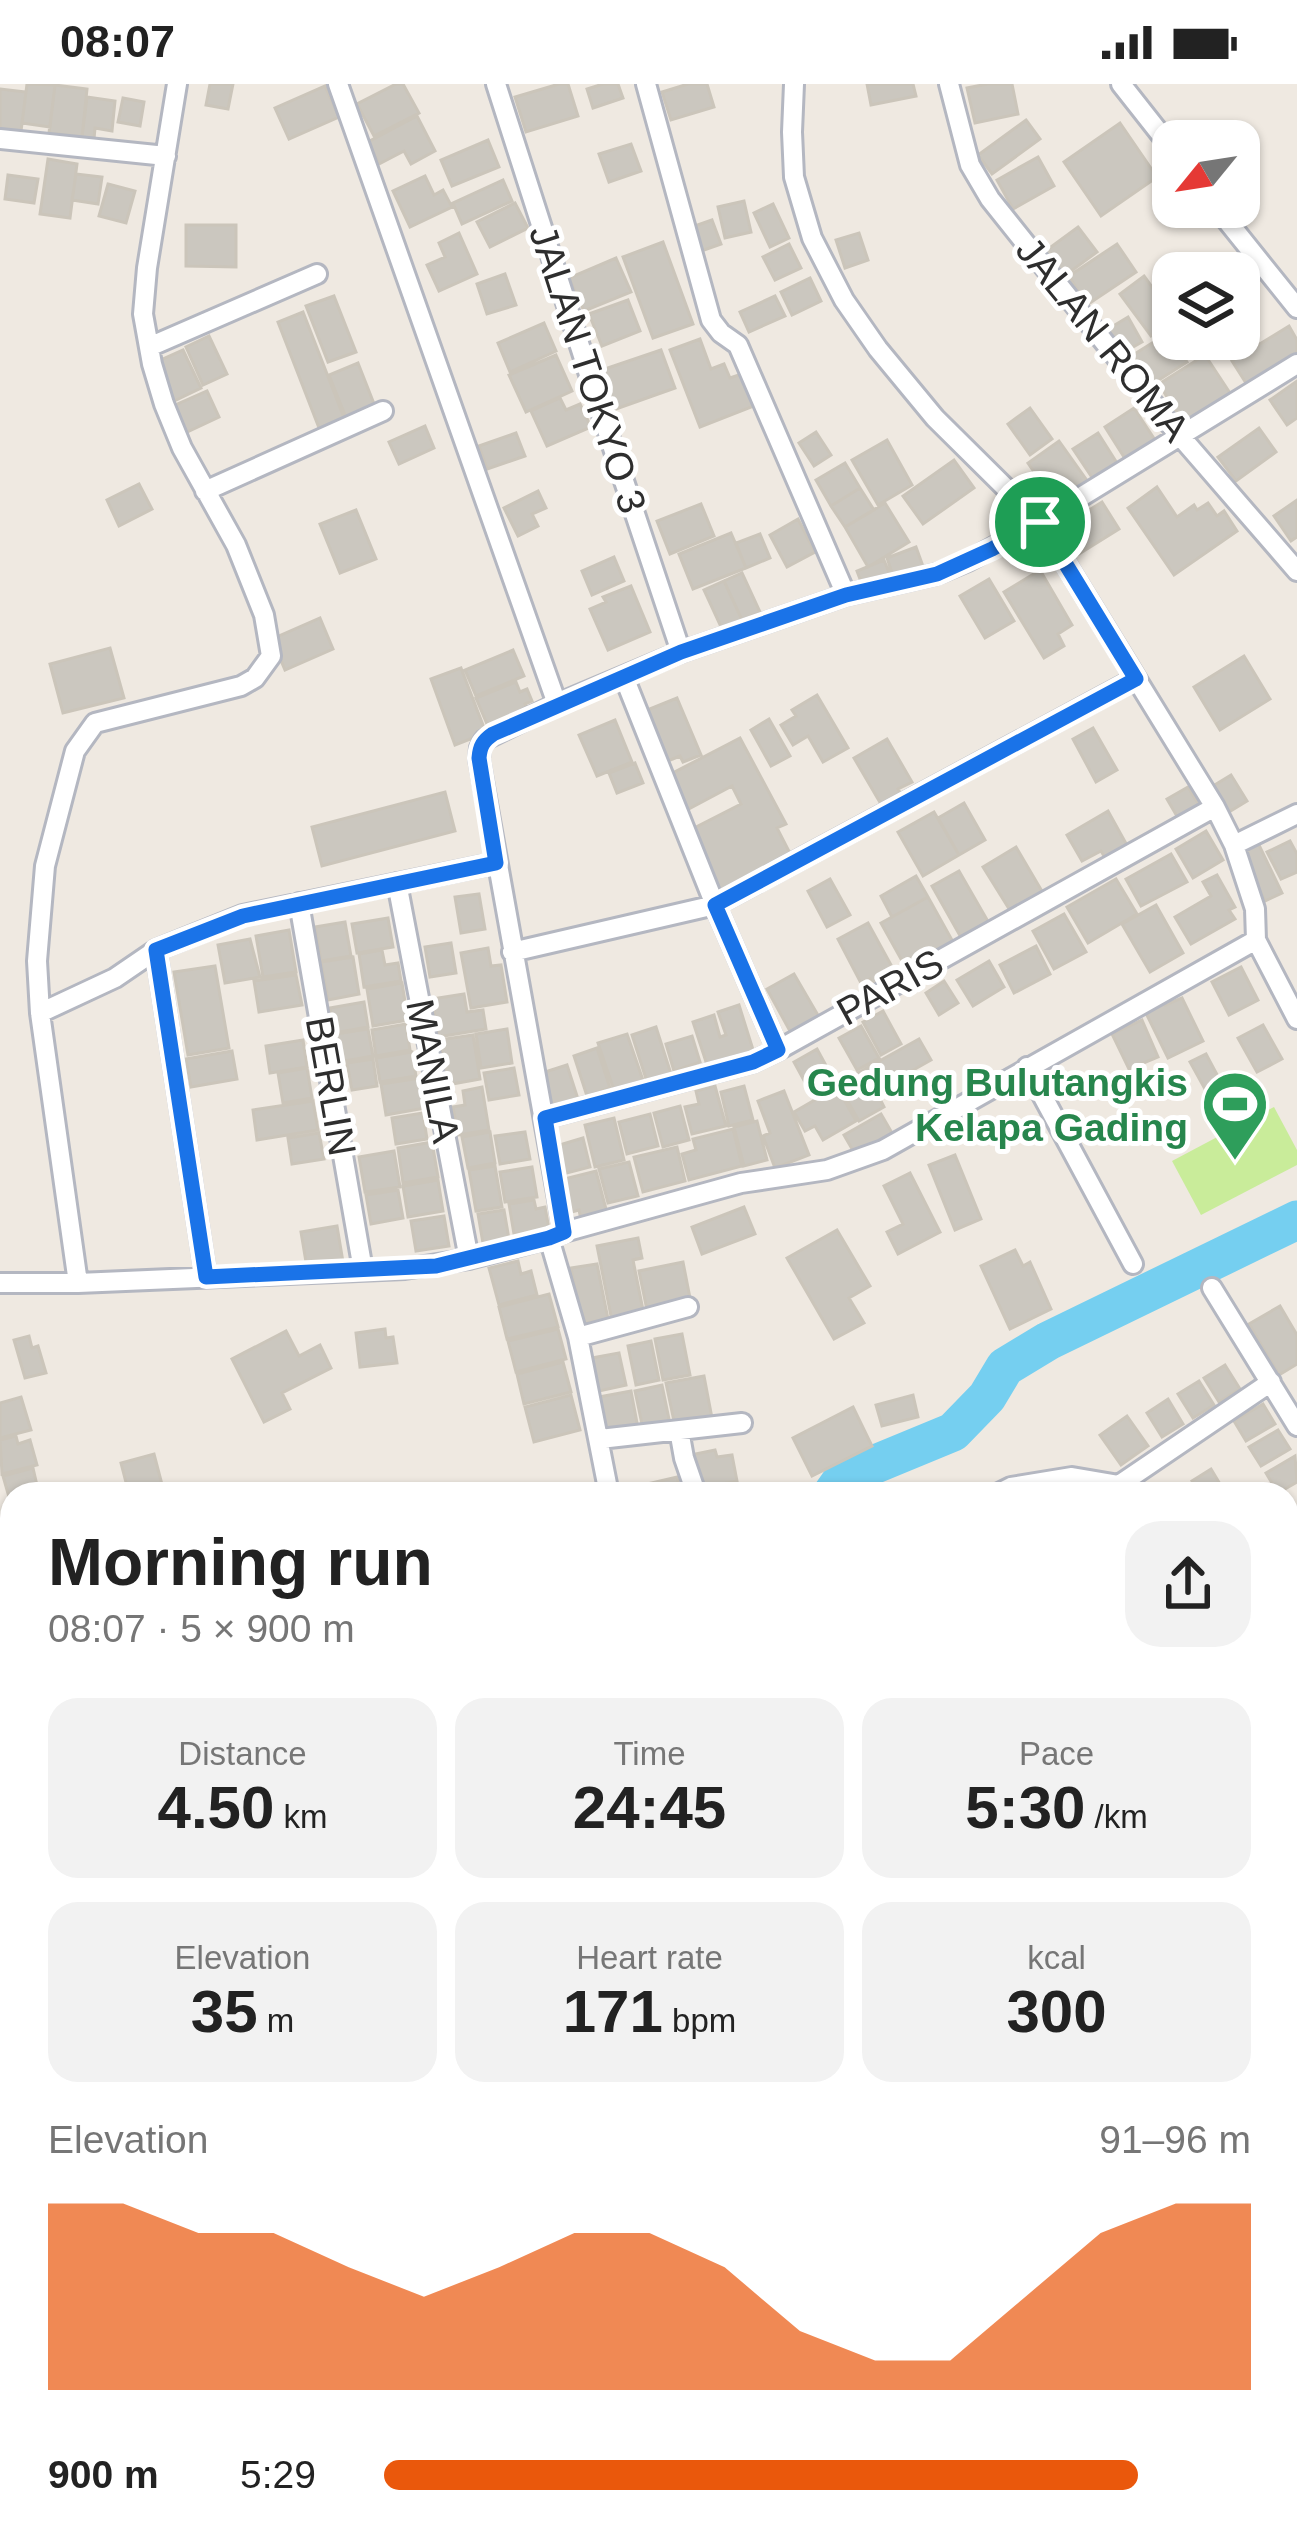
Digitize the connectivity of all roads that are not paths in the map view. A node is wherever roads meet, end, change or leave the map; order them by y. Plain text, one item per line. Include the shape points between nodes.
1 (177, 84) edge
2 (338, 84) edge
3 (496, 84) edge
4 (646, 84) edge
5 (794, 84) edge
6 (949, 84) edge
7 (1121, 84) edge
8 (1152, 123) edge
9 (0, 140) edge
10 (166, 156) junction
11 (1233, 228) edge
12 (317, 274) dead end
13 (1297, 308) edge
14 (149, 347) junction
15 (1297, 364) edge
16 (383, 411) dead end
17 (1180, 435) junction
18 (205, 490) junction
19 (1040, 522) junction
20 (1297, 571) edge
21 (846, 595) junction
22 (681, 652) junction
23 (624, 676) junction
24 (1136, 679) junction
25 (557, 704) junction
26 (1215, 807) junction
27 (1297, 814) edge
28 (1234, 845) junction
29 (496, 863) junction
30 (397, 883) junction
31 (299, 903) junction
32 (715, 905) junction
33 (1256, 940) junction
34 (156, 950) junction
35 (512, 952) junction
36 (40, 1013) junction
37 (1297, 1019) edge
38 (778, 1050) junction
39 (1027, 1067) junction
40 (545, 1118) junction
41 (556, 1235) junction
42 (469, 1259) junction
43 (1133, 1264) dead end
44 (364, 1270) junction
45 (206, 1277) junction
46 (0, 1282) edge
47 (78, 1283) junction
48 (1212, 1288) dead end
49 (688, 1306) dead end
50 (578, 1337) junction
51 (1271, 1382) junction
52 (742, 1423) dead end
53 (1297, 1426) edge
54 (679, 1430) junction
55 (600, 1438) junction
56 (607, 1482) edge
57 (692, 1482) edge
58 (1042, 1482) edge
59 (1101, 1482) edge
60 (1123, 1482) edge

1 - 10 street
2 - 25 street
3 - 22 street, JALAN TOKYO 3
4 - 21 street via 711,320 738,345
5 - 19 street via 794,178 812,238 844,300 934,418
6 - 17 street, JALAN ROMA via 978,181
7 - 8 street
9 - 10 street
10 - 14 street via 147,268
11 - 13 street
12 - 14 street
14 - 18 street via 164,404
15 - 17 street
16 - 18 street
17 - 19 street
17 - 20 street, JALAN ROMA
18 - 36 street via 236,545 272,656 241,686 95,723 75,751 45,866
19 - 21 street via 937,574
19 - 24 street
21 - 22 street
22 - 23 street
23 - 25 street
23 - 32 street
24 - 26 street
24 - 32 street
25 - 29 street via 480,748
26 - 28 street
26 - 38 street, PARIS
27 - 28 street
28 - 33 street via 1255,909
29 - 30 street
29 - 35 street
30 - 31 street
30 - 42 street, MANILA
31 - 34 street
31 - 44 street, BERLIN
32 - 35 street
32 - 38 street
33 - 37 street
33 - 39 street
34 - 36 street
34 - 45 street
35 - 40 street
36 - 47 street
38 - 40 street, PARIS
39 - 41 street via 854,1162 742,1183
39 - 43 street
40 - 41 street
41 - 42 street
41 - 50 street
42 - 44 street
44 - 45 street
45 - 47 street
46 - 47 street
48 - 51 street
49 - 50 street
50 - 55 street
51 - 53 street
51 - 60 street
52 - 54 street
54 - 55 street
54 - 57 street
55 - 56 street
58 - 59 street

